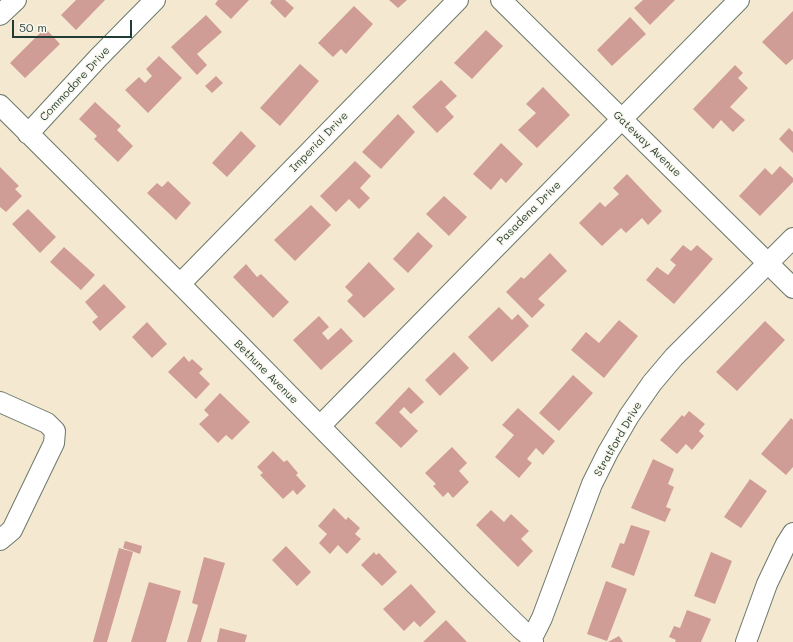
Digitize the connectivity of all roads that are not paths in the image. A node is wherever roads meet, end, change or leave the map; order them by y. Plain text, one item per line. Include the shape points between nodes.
1 (16, 0) edge
2 (155, 0) edge
3 (458, 0) edge
4 (501, 0) edge
5 (739, 0) edge
6 (0, 15) edge
7 (0, 105) edge
8 (621, 119) junction
9 (28, 134) junction
10 (793, 238) edge
11 (768, 263) junction
12 (180, 284) junction
13 (793, 288) edge
14 (0, 402) edge
15 (320, 426) junction
16 (793, 533) edge
17 (0, 540) edge
18 (532, 640) edge
19 (746, 642) edge

1 - 6 street
2 - 9 street, Commodore Drive
3 - 12 street, Imperial Drive
4 - 8 street, Gateway Avenue
5 - 8 street, Pasadena Drive
7 - 9 street, Bethune Avenue
8 - 11 street, Gateway Avenue
8 - 15 street, Pasadena Drive
9 - 12 street, Bethune Avenue
10 - 11 street, Stratford Drive
11 - 13 street, Gateway Avenue
11 - 18 street, Stratford Drive via 674,357 629,416 592,484
12 - 15 street, Bethune Avenue
14 - 17 street via 47,424 55,431 54,443 12,530
15 - 18 street, Bethune Avenue
16 - 19 street via 766,584

